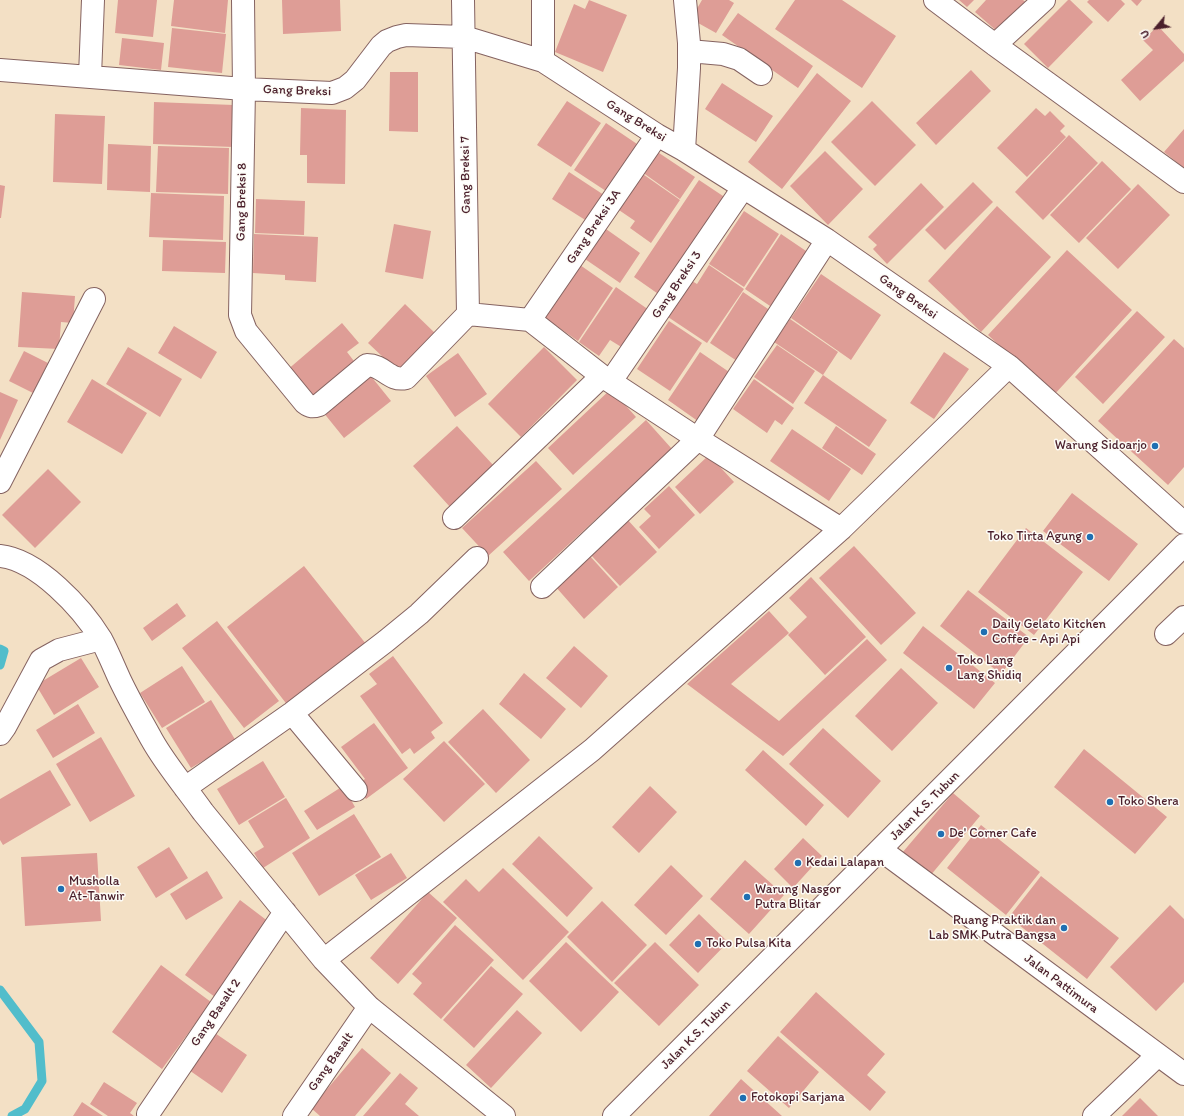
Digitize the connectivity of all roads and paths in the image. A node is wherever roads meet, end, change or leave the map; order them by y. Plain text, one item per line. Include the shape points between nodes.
1 (93, 0) edge
2 (242, 0) edge
3 (463, 0) edge
4 (543, 0) edge
5 (685, 0) edge
6 (935, 0) edge
7 (1044, 0) edge
8 (464, 37) junction
9 (995, 45) junction
10 (689, 51) junction
11 (543, 61) junction
12 (0, 70) edge
13 (761, 74) dead end
14 (90, 76) junction
15 (244, 89) junction
16 (657, 135) junction
17 (684, 150) junction
18 (1184, 182) edge
19 (743, 188) junction
20 (827, 240) junction
21 (94, 299) dead end
22 (468, 314) junction
23 (530, 320) junction
24 (1009, 366) junction
25 (606, 379) junction
26 (698, 439) junction
27 (0, 482) edge
28 (454, 518) dead end
29 (1184, 523) edge
30 (841, 529) junction
31 (1184, 545) edge
32 (0, 556) edge
33 (477, 558) dead end
34 (542, 587) dead end
35 (1184, 617) edge
36 (1166, 634) dead end
37 (101, 639) junction
38 (292, 713) junction
39 (0, 734) edge
40 (185, 788) junction
41 (356, 790) dead end
42 (881, 850) junction
43 (285, 912) junction
44 (324, 960) junction
45 (369, 1007) junction
46 (1158, 1055) junction
47 (1184, 1074) edge
48 (148, 1114) dead end
49 (294, 1116) edge
50 (504, 1116) edge
51 (614, 1116) edge
52 (1094, 1116) edge

1 - 14 street
2 - 15 street, Gang Breksi 8
3 - 8 street, Gang Breksi 7
4 - 11 street
5 - 10 street
6 - 9 street
7 - 9 street
8 - 11 street, Gang Breksi
8 - 15 street, Gang Breksi via 406,35 387,41 355,80 345,88 332,93
8 - 22 street, Gang Breksi 7
9 - 18 street
10 - 13 street via 723,54 739,59
10 - 17 street
11 - 16 street, Gang Breksi
12 - 14 street, Gang Breksi
14 - 15 street, Gang Breksi
15 - 22 street, Gang Breksi 8 via 240,315 246,331 305,403 314,407 319,405 367,365 374,365 394,378 406,378
16 - 17 street, Gang Breksi
16 - 23 street, Gang Breksi 3A
17 - 19 street, Gang Breksi
19 - 20 street, Gang Breksi
19 - 25 street, Gang Breksi 3
20 - 24 street, Gang Breksi
20 - 26 street
21 - 27 street
22 - 23 street
23 - 25 street
24 - 29 street, Gang Breksi
24 - 30 street
25 - 26 street
25 - 28 street, Gang Breksi 3
26 - 30 street
26 - 34 street
30 - 44 street via 592,750
31 - 42 street, Jalan K.S. Tubun
32 - 37 street via 29,566 54,584 73,602
33 - 38 street via 419,614
35 - 36 street
37 - 39 street via 59,650 41,660
37 - 40 street via 129,699 153,742
38 - 40 street
38 - 41 street
40 - 43 street
42 - 46 street, Jalan Pattimura
42 - 51 street, Jalan K.S. Tubun
43 - 44 street
43 - 48 street, Gang Basalt 2
44 - 45 street
45 - 49 street, Gang Basalt
45 - 50 street
46 - 47 street, Jalan Pattimura
46 - 52 street

